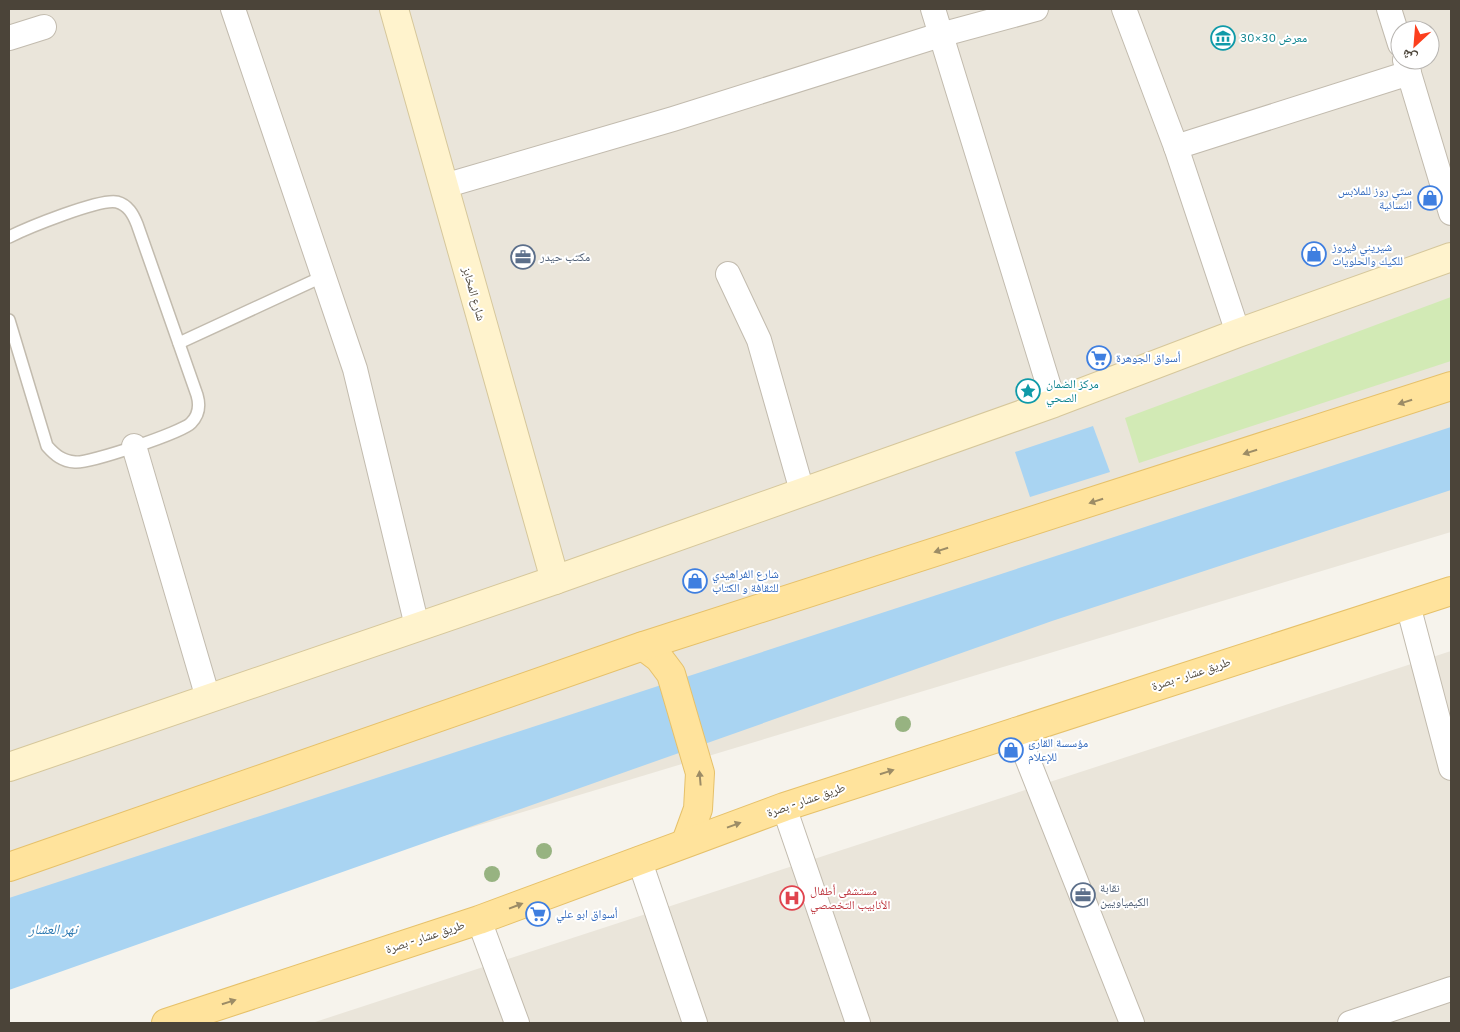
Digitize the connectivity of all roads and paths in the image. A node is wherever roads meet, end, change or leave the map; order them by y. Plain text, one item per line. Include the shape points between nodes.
1 (233, 9) edge
2 (394, 9) edge
3 (933, 9) edge
4 (1036, 9) edge
5 (1124, 9) edge
6 (44, 27) dead end
7 (940, 35) junction
8 (9, 38) edge
9 (1398, 70) edge
10 (1408, 70) edge
11 (1176, 147) junction
12 (444, 186) junction
13 (1451, 213) edge
14 (9, 237) edge
15 (1451, 257) edge
16 (728, 274) dead end
17 (324, 276) junction
18 (9, 320) edge
19 (1238, 333) junction
20 (179, 343) junction
21 (1451, 386) edge
22 (1054, 403) junction
23 (134, 446) junction
24 (802, 491) junction
25 (555, 580) junction
26 (1451, 591) edge
27 (1408, 605) junction
28 (417, 626) junction
29 (643, 646) junction
30 (208, 698) junction
31 (1016, 730) junction
32 (9, 767) edge
33 (1451, 768) edge
34 (784, 807) junction
35 (686, 842) junction
36 (639, 859) junction
37 (9, 867) edge
38 (479, 920) junction
39 (1451, 989) edge
40 (182, 1021) edge
41 (517, 1023) edge
42 (695, 1023) edge
43 (858, 1023) edge
44 (1132, 1023) edge
45 (1350, 1023) edge

1 - 17 street
2 - 12 street, شارع المخابز
3 - 7 street
4 - 7 street
5 - 11 street
6 - 8 street
7 - 12 street via 673,119
7 - 22 street
9 - 11 street
10 - 13 street
11 - 19 street
12 - 25 street, شارع المخابز
14 - 20 lane via 98,203 113,202 127,207 137,224
15 - 19 street
16 - 24 street via 759,340
17 - 20 lane
17 - 28 street via 355,369
18 - 23 lane via 47,446 55,455 78,463
19 - 22 street
20 - 23 lane via 199,402 196,417 186,428
21 -> 29 main road
22 - 24 street
23 - 30 street
24 - 25 street
25 - 28 street
26 - 27 main road, طريق عشار - بصرة
27 - 31 main road, طريق عشار - بصرة
27 - 33 street
28 - 30 street
35 -> 29 main road via 698,809 700,773 671,674 659,658
29 - 37 main road
30 - 32 street
34 -> 31 main road, طريق عشار - بصرة
31 - 44 street
35 -> 34 main road, طريق عشار - بصرة
34 - 43 street
35 - 36 main road, طريق عشار - بصرة
38 -> 36 main road, طريق عشار - بصرة
36 - 42 street
40 -> 38 main road, طريق عشار - بصرة
38 - 41 street
39 - 45 street

